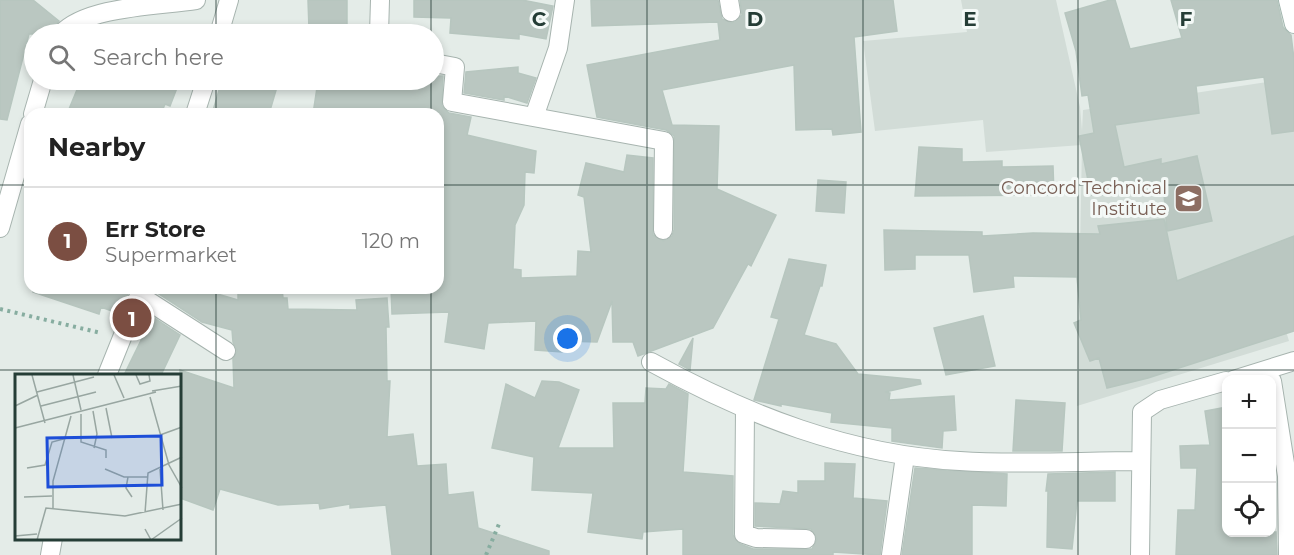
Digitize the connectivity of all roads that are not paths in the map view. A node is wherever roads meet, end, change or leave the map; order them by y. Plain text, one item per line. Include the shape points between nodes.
1 (196, 0) edge
2 (229, 0) edge
3 (380, 0) edge
4 (565, 0) edge
5 (1288, 0) edge
6 (76, 24) edge
7 (222, 24) edge
8 (379, 24) edge
9 (1294, 24) edge
10 (444, 65) edge
11 (40, 90) edge
12 (203, 90) edge
13 (35, 108) edge
14 (197, 108) edge
15 (534, 117) junction
16 (24, 144) edge
17 (2, 217) edge
18 (663, 230) dead end
19 (139, 294) edge
20 (144, 294) edge
21 (226, 351) dead end
22 (1294, 361) edge
23 (651, 362) dead end
24 (107, 374) edge
25 (1274, 375) edge
26 (1222, 382) edge
27 (1276, 408) edge
28 (745, 409) junction
29 (905, 456) junction
30 (1141, 460) junction
31 (806, 539) dead end
32 (53, 540) edge
33 (50, 555) edge
34 (891, 555) edge
35 (1140, 555) edge
36 (1288, 555) edge

1 - 6 street via 94,15
2 - 7 street
3 - 8 street
4 - 15 street via 558,48
5 - 9 street
10 - 15 street via 455,67 452,102
11 - 13 street
12 - 14 street
15 - 18 street via 664,141
16 - 17 street
19 - 24 street
20 - 21 street
22 - 25 street
23 - 28 street
26 - 30 street via 1161,400 1143,412
27 - 36 street via 1287,476
28 - 29 street via 788,427
28 - 31 street via 744,534 756,538
29 - 30 street via 960,462
29 - 34 street
30 - 35 street
32 - 33 street

